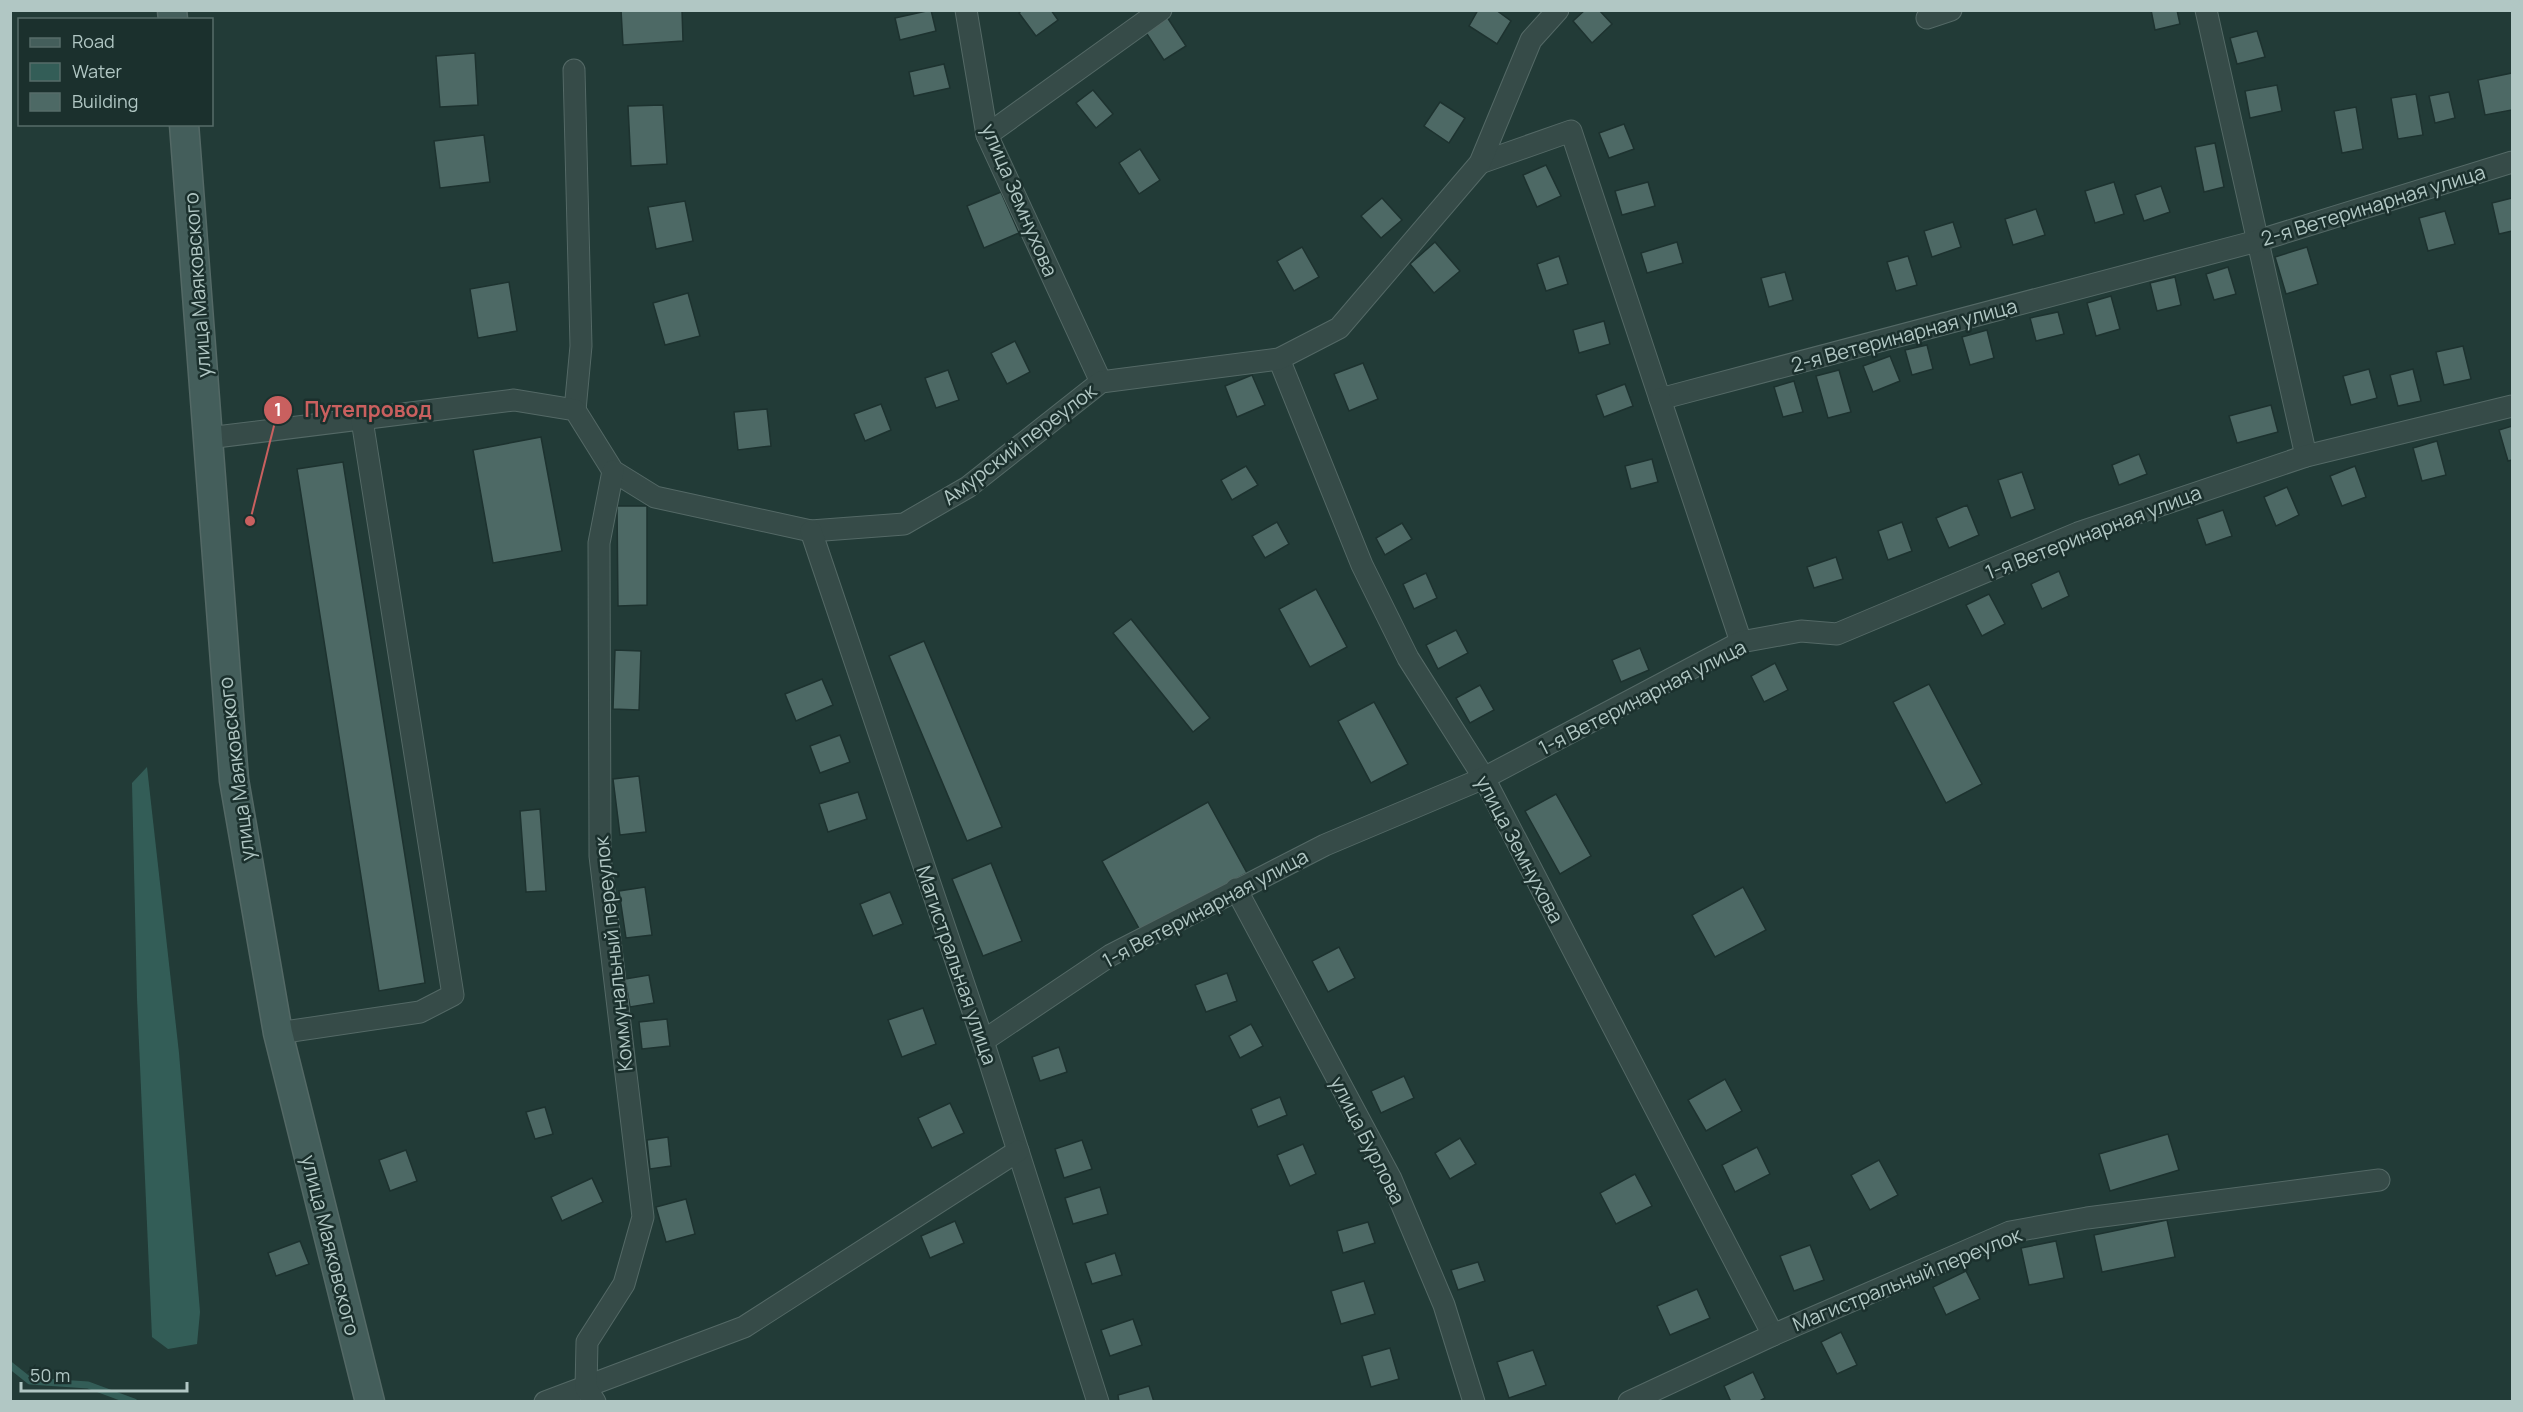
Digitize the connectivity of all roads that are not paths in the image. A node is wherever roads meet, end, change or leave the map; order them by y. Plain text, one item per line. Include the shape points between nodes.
1 (966, 10) edge
2 (1161, 10) edge
3 (1558, 10) edge
4 (1951, 10) edge
5 (2206, 10) edge
6 (1928, 18) dead end
7 (574, 70) dead end
8 (184, 126) edge
9 (987, 135) junction
10 (2512, 162) edge
11 (1480, 163) junction
12 (2257, 241) junction
13 (1280, 359) junction
14 (1101, 382) junction
15 (1660, 399) junction
16 (2512, 406) edge
17 (575, 410) junction
18 (362, 420) junction
19 (208, 438) junction
20 (2306, 456) junction
21 (613, 471) junction
22 (811, 531) junction
23 (1741, 642) junction
24 (1484, 778) junction
25 (1236, 889) junction
26 (278, 1034) junction
27 (983, 1041) junction
28 (1018, 1151) junction
29 (2379, 1180) dead end
30 (1773, 1335) junction
31 (591, 1394) edge
32 (370, 1401) edge
33 (545, 1401) edge
34 (1098, 1401) edge
35 (1474, 1401) edge
36 (1629, 1401) edge

1 - 9 street, улица Земнухова
2 - 9 street
3 - 11 street, Амурский переулок via 1531,40
4 - 6 street
5 - 12 street
7 - 17 street via 581,346
8 - 19 main road, улица Маяковского
9 - 14 street, улица Земнухова
10 - 12 street, 2-я Ветеринарная улица
11 - 13 street, Амурский переулок via 1339,328
11 - 15 street via 1571,131
12 - 15 street, 2-я Ветеринарная улица
12 - 20 street
13 - 14 street, Амурский переулок
13 - 24 street, улица Земнухова via 1372,586 1408,657
14 - 22 street, Амурский переулок via 968,487 904,524
15 - 23 street
16 - 20 street, 1-я Ветеринарная улица
17 - 18 street via 514,400
17 - 21 street, Амурский переулок
18 - 19 street
18 - 26 street via 453,995 420,1012
19 - 26 main road, улица Маяковского via 234,780
20 - 23 street, 1-я Ветеринарная улица via 2078,533 1837,634 1801,631
21 - 22 street, Амурский переулок via 655,497
21 - 31 street, Коммунальный переулок via 598,543 600,856 643,1217 624,1284 587,1342
22 - 27 street, Магистральная улица
23 - 24 street, 1-я Ветеринарная улица
24 - 25 street, 1-я Ветеринарная улица via 1325,845
24 - 30 street, улица Земнухова
25 - 27 street, 1-я Ветеринарная улица via 1111,955
25 - 35 street, улица Бурлова via 1391,1179 1444,1305
26 - 32 main road, улица Маяковского
27 - 28 street, Магистральная улица
28 - 31 street via 744,1327
28 - 34 street, Магистральная улица
29 - 30 street, Магистральный переулок via 2087,1218 2010,1232
30 - 36 street, Магистральный переулок
31 - 33 street

